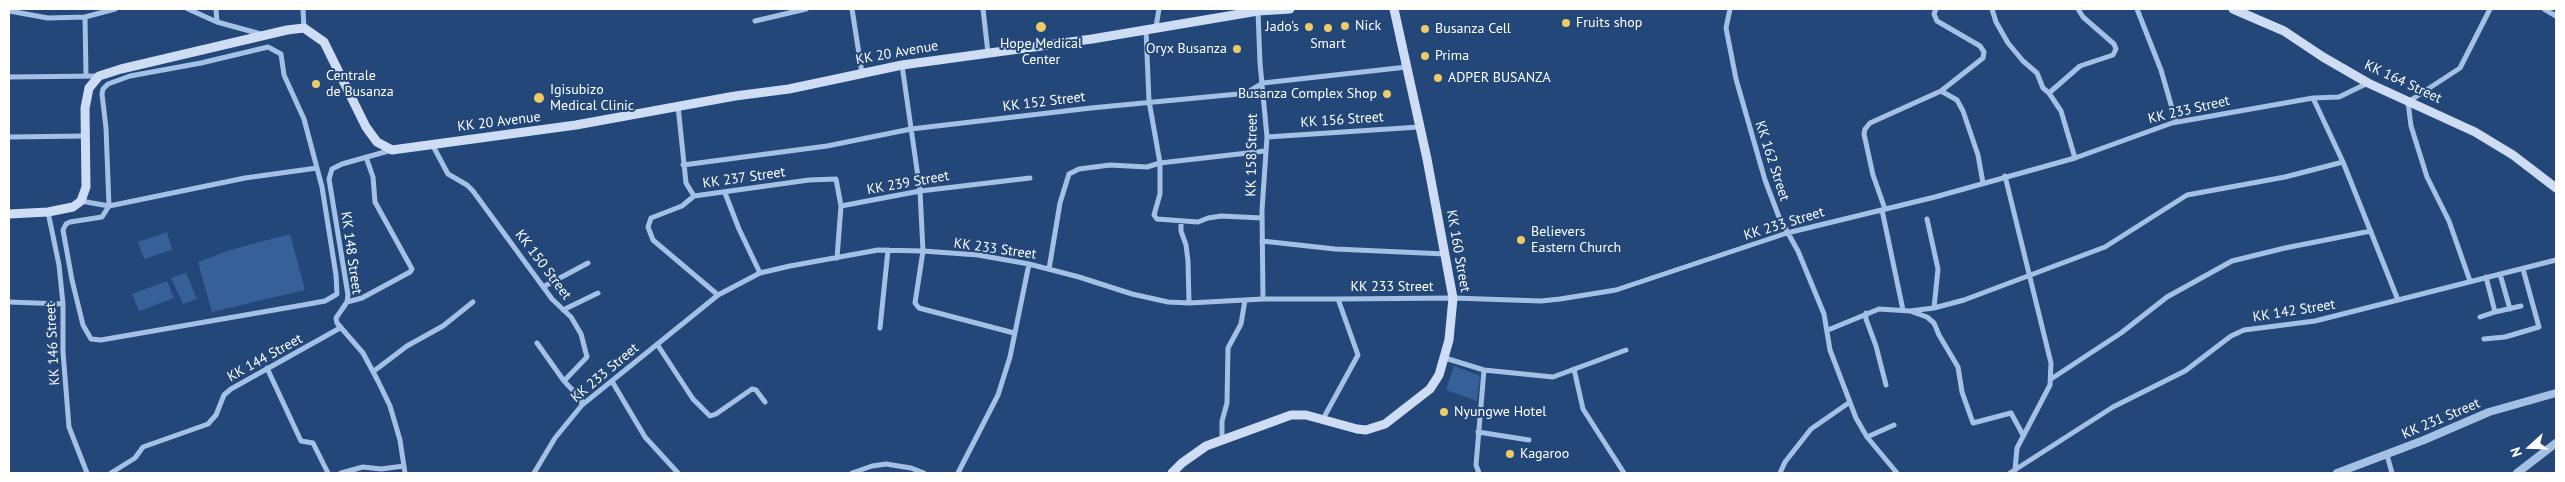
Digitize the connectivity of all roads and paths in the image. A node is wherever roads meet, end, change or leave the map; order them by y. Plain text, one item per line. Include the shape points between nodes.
1 (115, 9) edge
2 (188, 9) edge
3 (216, 9) edge
4 (303, 9) edge
5 (806, 9) edge
6 (852, 9) edge
7 (983, 9) edge
8 (1159, 9) edge
9 (1290, 9) edge
10 (1394, 9) edge
11 (1730, 9) edge
12 (1936, 9) edge
13 (1992, 9) edge
14 (2078, 9) edge
15 (2137, 9) edge
16 (2233, 9) edge
17 (2490, 9) edge
18 (2544, 9) edge
19 (9, 11) edge
20 (1258, 12) junction
21 (2556, 16) edge
22 (85, 17) junction
23 (755, 21) dead end
24 (217, 22) junction
25 (1156, 27) junction
26 (304, 28) junction
27 (1146, 29) junction
28 (264, 35) junction
29 (988, 53) junction
30 (902, 65) junction
31 (1407, 67) junction
32 (862, 73) junction
33 (9, 76) edge
34 (86, 76) junction
35 (99, 76) junction
36 (1263, 83) junction
37 (2368, 83) junction
38 (1941, 91) junction
39 (2050, 93) junction
40 (2313, 98) junction
41 (1149, 101) junction
42 (2408, 102) junction
43 (678, 106) junction
44 (2176, 122) junction
45 (1420, 127) junction
46 (911, 128) junction
47 (85, 136) junction
48 (9, 137) edge
49 (1267, 137) junction
50 (432, 144) junction
51 (392, 150) junction
52 (1265, 151) junction
53 (366, 157) junction
54 (2075, 158) junction
55 (2343, 162) junction
56 (1160, 163) junction
57 (683, 165) junction
58 (317, 168) junction
59 (2004, 176) junction
60 (1030, 178) dead end
61 (1983, 183) junction
62 (2556, 188) edge
63 (920, 191) junction
64 (725, 193) junction
65 (694, 196) junction
66 (81, 201) junction
67 (110, 206) junction
68 (841, 206) junction
69 (1884, 209) junction
70 (48, 212) junction
71 (9, 214) edge
72 (1262, 218) junction
73 (1927, 218) dead end
74 (1182, 221) junction
75 (2371, 232) junction
76 (1787, 234) junction
77 (1262, 241) junction
78 (888, 250) junction
79 (923, 251) junction
80 (1445, 254) junction
81 (837, 258) junction
82 (2556, 260) edge
83 (588, 262) dead end
84 (1029, 264) junction
85 (1050, 269) junction
86 (2523, 269) junction
87 (760, 273) junction
88 (2500, 274) junction
89 (2030, 276) junction
90 (2486, 278) junction
91 (2470, 281) junction
92 (543, 288) junction
93 (598, 293) dead end
94 (718, 295) junction
95 (1453, 298) junction
96 (1263, 299) junction
97 (1338, 299) junction
98 (1245, 300) junction
99 (2398, 300) junction
100 (9, 302) edge
101 (347, 302) junction
102 (473, 302) dead end
103 (1189, 303) junction
104 (63, 304) junction
105 (2521, 306) dead end
106 (1934, 308) junction
107 (2510, 309) junction
108 (564, 310) junction
109 (1903, 310) junction
110 (1910, 310) junction
111 (2496, 312) junction
112 (1866, 313) junction
113 (2480, 317) dead end
114 (340, 328) junction
115 (880, 328) dead end
116 (1828, 330) junction
117 (1014, 333) junction
118 (2484, 339) dead end
119 (537, 343) dead end
120 (657, 344) junction
121 (1626, 350) dead end
122 (1445, 358) junction
123 (268, 368) junction
124 (1574, 369) junction
125 (1484, 370) junction
126 (374, 371) junction
127 (2051, 379) junction
128 (564, 381) junction
129 (613, 382) junction
130 (1886, 385) dead end
131 (2556, 394) edge
132 (765, 402) dead end
133 (1850, 402) junction
134 (582, 405) junction
135 (1324, 420) junction
136 (1894, 425) dead end
137 (1478, 432) junction
138 (2023, 435) junction
139 (1867, 437) junction
140 (1222, 440) junction
141 (1529, 440) dead end
142 (2556, 443) edge
143 (2387, 454) junction
144 (404, 466) junction
145 (2012, 472) edge
146 (87, 473) edge
147 (111, 473) edge
148 (328, 473) edge
149 (341, 473) edge
150 (404, 473) edge
151 (534, 473) edge
152 (678, 473) edge
153 (852, 473) edge
154 (924, 473) edge
155 (958, 473) edge
156 (1172, 473) edge
157 (1479, 473) edge
158 (1624, 473) edge
159 (1780, 473) edge
160 (1897, 473) edge
161 (2338, 473) edge
162 (2392, 473) edge
163 (2517, 473) edge

1 - 22 street
2 - 24 street
3 - 24 street
4 - 26 street
5 - 23 street
6 - 32 street
7 - 29 street
8 - 25 street
9 - 20 main road, KK 20 Avenue
10 - 31 main road, KK 160 Street
11 - 76 street, KK 162 Street via 1726,28 1741,102 1765,180
12 - 38 street via 1937,21 1980,46 1984,52 1983,58
13 - 39 street via 2008,43 2037,73 2042,88
14 - 39 street via 2116,49 2113,55 2080,66
15 - 44 street via 2161,70
16 - 37 main road, KK 164 Street via 2284,31
17 - 42 street via 2460,68
18 - 21 street
19 - 22 street via 48,18
20 - 25 main road, KK 20 Avenue
20 - 36 street, KK 158 Street
22 - 34 street
24 - 28 street
25 - 27 main road, KK 20 Avenue
26 - 28 main road
26 - 51 main road via 324,42 366,127 378,142
27 - 29 main road, KK 20 Avenue
27 - 41 street
28 - 35 main road
29 - 30 main road, KK 20 Avenue
30 - 32 main road, KK 20 Avenue
30 - 46 street
31 - 36 street, KK 152 Street
31 - 45 main road, KK 160 Street
32 - 43 main road, KK 20 Avenue via 789,89
33 - 34 street
34 - 35 street
35 - 47 main road via 87,93
36 - 41 street, KK 152 Street via 1238,94
36 - 49 street, KK 158 Street
37 - 40 street, KK 233 Street via 2339,96
37 - 42 main road, KK 164 Street
38 - 61 street via 1957,100 1963,111 1978,155
38 - 69 street via 1870,123 1864,130
39 - 54 street via 2061,111
40 - 44 street, KK 233 Street
40 - 55 street
41 - 46 street, KK 152 Street
41 - 56 street
42 - 62 main road, KK 164 Street via 2475,132 2513,155
42 - 91 street via 2426,177 2449,222
43 - 50 main road, KK 20 Avenue via 576,125
43 - 57 street
44 - 54 street, KK 233 Street
45 - 49 street, KK 156 Street
45 - 80 main road, KK 160 Street
46 - 57 street, KK 152 Street via 827,146
46 - 63 street
47 - 48 street
47 - 66 main road via 86,187
49 - 52 street, KK 158 Street
50 - 51 main road, KK 20 Avenue
50 - 92 street, KK 150 Street via 448,174 473,191
51 - 53 street, KK 148 Street
52 - 56 street
52 - 72 street, KK 158 Street
53 - 101 street, KK 148 Street via 332,169 329,179
53 - 101 street via 373,177 375,202 412,268 362,298
54 - 59 street, KK 233 Street
55 - 75 street
55 - 89 street via 2285,177 2187,195 2105,247
56 - 74 street via 1160,194 1155,217
56 - 85 street via 1147,167 1110,165 1072,172 1060,203
57 - 65 street via 686,183
58 - 67 street via 245,178
58 - 67 street via 304,119 284,75 281,54 268,47 130,76 103,88
58 - 67 street via 338,289 334,298 95,341 86,334 83,325 63,230 70,222 102,217
59 - 61 street, KK 233 Street
59 - 89 street
60 - 63 street, KK 239 Street
61 - 69 street, KK 233 Street
63 - 68 street, KK 239 Street
63 - 79 street
64 - 65 street, KK 237 Street
64 - 68 street, KK 237 Street via 834,178 839,183
64 - 87 street
65 - 94 street, KK 237 Street via 682,206 651,218 648,227 654,240
66 - 67 street
66 - 70 main road via 73,207
68 - 81 street
69 - 76 street, KK 233 Street
69 - 109 street
70 - 71 main road
70 - 104 street, KK 146 Street
72 - 74 street via 1221,216 1198,222
72 - 77 street, KK 158 Street
73 - 106 street via 1938,270
74 - 103 street via 1188,261
75 - 99 street
75 - 127 street via 2232,261 2167,297 2121,333
76 - 95 street, KK 233 Street via 1616,290 1541,301
76 - 116 street, KK 162 Street via 1810,277
77 - 80 street via 1335,249
77 - 96 street, KK 158 Street
78 - 79 street, KK 233 Street
78 - 81 street, KK 233 Street
78 - 115 street
79 - 84 street, KK 233 Street via 978,255
79 - 117 street via 915,300 917,306
80 - 95 main road, KK 160 Street
81 - 87 street, KK 233 Street
82 - 86 street, KK 142 Street
83 - 92 street
84 - 85 street, KK 233 Street
84 - 117 street
85 - 103 street, KK 233 Street via 1145,298
86 - 88 street, KK 142 Street
86 - 118 street via 2538,327 2505,337
87 - 94 street, KK 233 Street
88 - 90 street, KK 142 Street
88 - 107 street
89 - 106 street
89 - 127 street via 2051,363
90 - 91 street, KK 142 Street
90 - 111 street
91 - 99 street, KK 142 Street
92 - 108 street, KK 150 Street
93 - 108 street
94 - 120 street, KK 233 Street
95 - 97 street, KK 233 Street
95 - 122 main road, KK 160 Street
96 - 97 street, KK 233 Street
96 - 98 street, KK 233 Street
97 - 135 street via 1358,355
98 - 103 street, KK 233 Street
98 - 140 street via 1243,319 1228,348 1227,403 1222,421
99 - 145 street, KK 142 Street via 2315,321 2260,327 2238,333 2185,371 2113,407
100 - 104 street
101 - 114 street, KK 148 Street via 336,318
102 - 126 street via 443,326 407,346
104 - 146 street, KK 146 Street via 69,427
105 - 107 street
106 - 110 street
107 - 111 street
108 - 128 street, KK 150 Street via 581,334 587,357
109 - 110 street
109 - 112 street via 1879,309
110 - 138 street via 1927,316 1934,323 1958,366 1962,392 1973,423 2011,413
111 - 113 street
112 - 116 street
112 - 130 street
114 - 123 street, KK 144 Street
114 - 126 street via 363,353
116 - 133 street, KK 162 Street via 1830,350
117 - 155 street via 998,395
119 - 128 street
120 - 129 street, KK 233 Street
120 - 132 street via 693,399 710,416 752,389
121 - 124 street
122 - 125 street
122 - 135 main road, KK 160 Street via 1430,389 1385,424 1357,430
123 - 147 street, KK 144 Street via 224,395 216,415 208,424 144,447 136,458
123 - 148 street via 299,436 303,443 313,443
124 - 125 street via 1548,377
124 - 158 street via 1583,409
125 - 137 street
126 - 144 street via 390,406
127 - 138 street
128 - 134 street via 581,399
129 - 134 street, KK 233 Street
129 - 152 street via 645,437
131 - 143 street, KK 231 Street via 2489,412
133 - 139 street, KK 162 Street
133 - 159 street via 1811,429
134 - 151 street, KK 233 Street via 555,438
135 - 140 main road, KK 160 Street via 1291,415
136 - 139 street
137 - 141 street
137 - 157 street via 1476,465
138 - 145 street
139 - 160 street, KK 162 Street
140 - 156 main road, KK 160 Street via 1192,455
142 - 163 street
143 - 161 street, KK 231 Street
143 - 162 street
144 - 149 street via 363,467
144 - 150 street
153 - 154 street via 886,464

